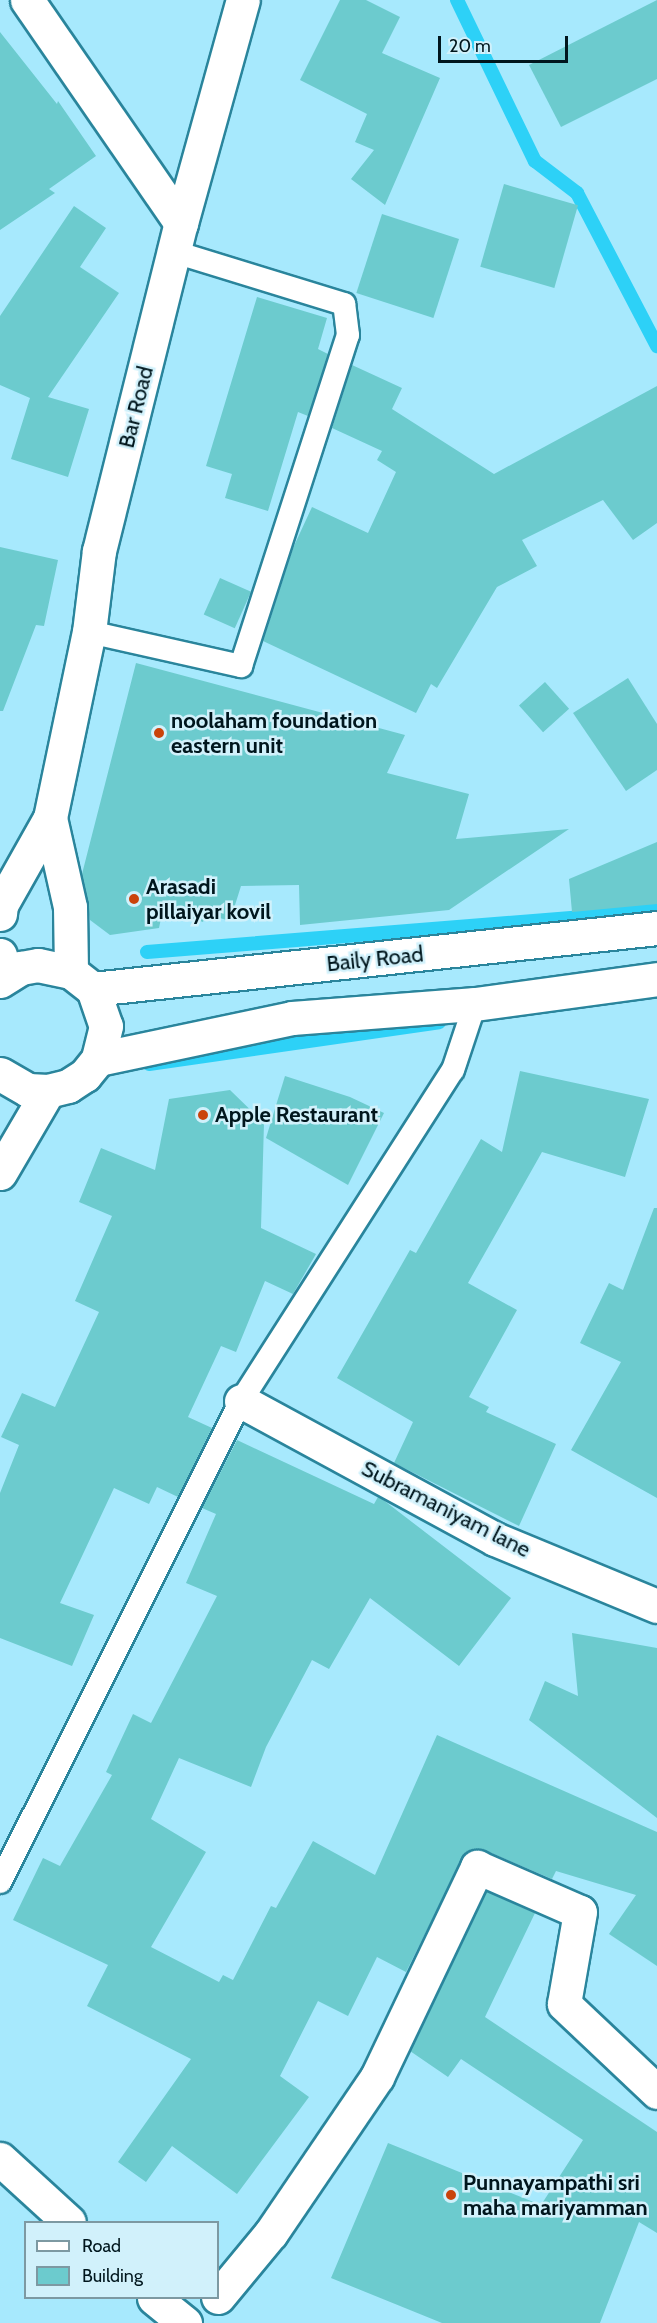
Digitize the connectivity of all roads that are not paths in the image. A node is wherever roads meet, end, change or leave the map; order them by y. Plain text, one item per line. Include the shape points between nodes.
1 (27, 0) edge
2 (243, 0) edge
3 (178, 238) junction
4 (89, 632) junction
5 (50, 818) junction
6 (0, 914) edge
7 (657, 928) edge
8 (2, 971) edge
9 (657, 979) edge
10 (82, 980) junction
11 (475, 1004) junction
12 (98, 1059) junction
13 (0, 1074) edge
14 (48, 1091) junction
15 (0, 1173) edge
16 (241, 1401) junction
17 (657, 1606) edge
18 (0, 1882) edge
19 (657, 2092) edge
20 (0, 2159) edge
21 (67, 2221) edge
22 (219, 2295) edge
23 (155, 2299) edge
24 (215, 2299) edge
25 (184, 2323) edge
26 (196, 2323) edge

1 - 3 main road
2 - 3 main road, Bar Road
3 - 4 main road, Bar Road via 99,551
3 - 4 lane via 344,304 348,335 241,666
4 - 5 main road, Bar Road
5 - 6 main road, Bar Road via 1,905
5 - 10 main road, Bar Road
7 - 10 main road, Baily Road
8 - 10 main road, Baily Road via 38,965
9 - 11 main road
10 - 12 main road, Bar Road via 106,1026
11 - 12 main road via 292,1018
11 - 16 lane via 453,1070
12 - 14 main road via 85,1075 68,1086
13 - 14 main road via 28,1090
14 - 15 main road
16 - 17 main road, Subramaniyam lane via 495,1539
16 - 18 lane
19 - 22 main road via 564,2004 580,1912 477,1868 377,2077 271,2233
20 - 21 main road
23 - 25 main road
24 - 26 main road

